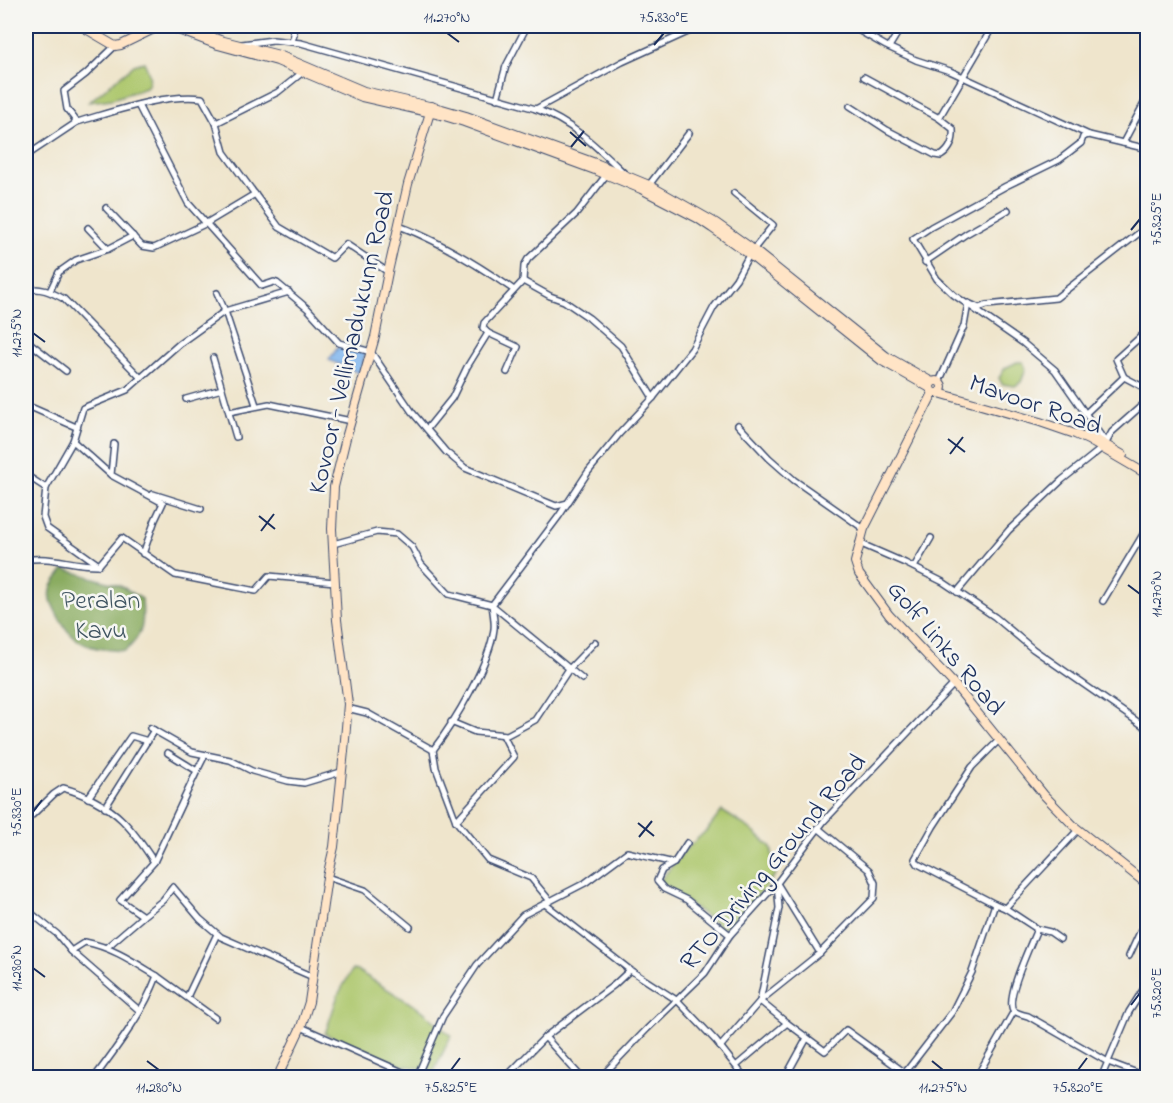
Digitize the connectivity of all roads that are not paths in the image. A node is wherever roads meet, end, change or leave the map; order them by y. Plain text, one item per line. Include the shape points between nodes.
1 (81, 26) edge
2 (160, 26) edge
3 (168, 26) edge
4 (184, 26) edge
5 (291, 26) edge
6 (527, 26) edge
7 (701, 26) edge
8 (851, 26) edge
9 (916, 26) edge
10 (993, 26) edge
11 (292, 42) junction
12 (115, 46) junction
13 (236, 47) junction
14 (889, 47) junction
15 (303, 72) junction
16 (864, 77) dead end
17 (963, 78) junction
18 (1148, 96) edge
19 (497, 99) junction
20 (400, 102) junction
21 (138, 105) junction
22 (850, 106) dead end
23 (431, 109) junction
24 (536, 109) junction
25 (939, 118) junction
26 (77, 122) junction
27 (216, 123) junction
28 (689, 133) dead end
29 (1089, 135) junction
30 (1123, 143) junction
31 (1148, 149) edge
32 (26, 156) edge
33 (607, 174) junction
34 (632, 181) junction
35 (649, 185) junction
36 (734, 193) dead end
37 (255, 194) junction
38 (106, 208) dead end
39 (1008, 210) dead end
40 (205, 224) junction
41 (399, 226) junction
42 (1148, 226) edge
43 (88, 228) dead end
44 (133, 236) junction
45 (108, 249) junction
46 (751, 252) junction
47 (926, 262) junction
48 (388, 272) junction
49 (523, 281) junction
50 (514, 290) junction
51 (26, 291) edge
52 (50, 291) junction
53 (289, 292) junction
54 (217, 293) dead end
55 (968, 303) junction
56 (225, 311) junction
57 (1148, 330) edge
58 (488, 333) junction
59 (26, 340) edge
60 (371, 352) junction
61 (213, 358) dead end
62 (66, 371) dead end
63 (507, 372) dead end
64 (1124, 377) junction
65 (141, 378) junction
66 (1148, 380) edge
67 (936, 388) junction
68 (222, 389) junction
69 (653, 398) junction
70 (186, 399) dead end
71 (1148, 400) edge
72 (26, 405) edge
73 (256, 405) junction
74 (229, 412) junction
75 (1086, 413) junction
76 (351, 421) junction
77 (738, 425) dead end
78 (76, 427) junction
79 (427, 429) junction
80 (236, 437) dead end
81 (73, 441) junction
82 (114, 444) dead end
83 (1104, 446) junction
84 (1148, 469) edge
85 (26, 475) edge
86 (111, 475) junction
87 (1148, 475) edge
88 (46, 488) junction
89 (145, 493) junction
90 (567, 503) junction
91 (201, 509) dead end
92 (1148, 526) edge
93 (864, 529) junction
94 (931, 538) dead end
95 (859, 543) junction
96 (333, 544) junction
97 (143, 554) junction
98 (26, 560) edge
99 (99, 565) junction
100 (914, 567) junction
101 (334, 582) junction
102 (957, 592) junction
103 (1102, 601) dead end
104 (492, 605) junction
105 (595, 642) dead end
106 (569, 669) junction
107 (582, 679) dead end
108 (954, 684) junction
109 (347, 708) junction
110 (451, 722) junction
111 (1148, 729) edge
112 (502, 735) junction
113 (999, 740) junction
114 (148, 741) junction
115 (433, 750) junction
116 (168, 753) dead end
117 (205, 755) junction
118 (197, 771) junction
119 (341, 772) junction
120 (88, 798) junction
121 (105, 808) junction
122 (26, 821) edge
123 (456, 821) junction
124 (818, 828) junction
125 (1078, 830) junction
126 (687, 843) dead end
127 (154, 862) junction
128 (674, 863) junction
129 (327, 877) junction
130 (777, 883) junction
131 (1148, 885) edge
132 (548, 903) junction
133 (995, 904) junction
134 (1005, 908) junction
135 (26, 909) edge
136 (1148, 915) edge
137 (143, 916) junction
138 (410, 927) dead end
139 (1037, 929) junction
140 (217, 934) junction
141 (730, 934) junction
142 (1060, 939) dead end
143 (107, 947) junction
144 (71, 951) junction
145 (820, 953) junction
146 (1129, 956) dead end
147 (630, 970) junction
148 (157, 976) junction
149 (313, 977) junction
150 (1148, 982) edge
151 (187, 997) junction
152 (678, 1001) junction
153 (759, 1001) junction
154 (140, 1011) junction
155 (1014, 1011) junction
156 (215, 1018) dead end
157 (786, 1023) junction
158 (301, 1027) junction
159 (545, 1037) junction
160 (807, 1038) junction
161 (720, 1047) junction
162 (1108, 1062) junction
163 (736, 1066) junction
164 (417, 1074) junction
165 (902, 1075) edge
166 (94, 1077) edge
167 (277, 1077) edge
168 (444, 1077) edge
169 (505, 1077) edge
170 (582, 1077) edge
171 (600, 1077) edge
172 (741, 1077) edge
173 (785, 1077) edge
174 (976, 1077) edge
175 (1101, 1077) edge
176 (1148, 1077) edge

1 - 12 main road
2 - 12 main road
3 - 13 main road via 196,38
4 - 13 main road
5 - 11 street
6 - 19 street via 506,66
7 - 24 street via 622,62
8 - 14 street
9 - 14 street via 913,31 902,26
10 - 17 street
11 - 13 street via 273,40
11 - 19 street
12 - 26 street via 64,91 68,109
13 - 15 main road
13 - 20 main road via 279,55
14 - 17 street
15 - 20 main road via 362,97
15 - 27 street via 278,92
16 - 25 street
17 - 25 street
17 - 29 street
18 - 30 street
19 - 24 street
20 - 23 main road
21 - 26 street
21 - 27 street via 190,96 202,98
21 - 40 street via 188,203
22 - 25 street via 887,130 941,156 954,136 953,129
23 - 33 main road
23 - 34 main road via 466,116
23 - 41 main road, Kovoor - Vellimadukunn Road
24 - 34 street via 556,116 589,139
26 - 32 street
27 - 37 street via 224,152
28 - 35 street
29 - 30 street
29 - 47 street via 1059,160 914,239
30 - 31 street
33 - 34 main road
33 - 49 street via 577,213 528,259
34 - 35 main road
34 - 46 main road
35 - 46 main road via 700,212
36 - 46 street via 772,225
37 - 40 street
37 - 48 street via 279,227 332,258 346,244
38 - 44 street
39 - 47 street
40 - 44 street via 154,248 142,246
40 - 53 street via 262,286 274,282
41 - 48 main road, Kovoor - Vellimadukunn Road
41 - 50 street via 444,246
42 - 55 street via 1056,298 979,308
43 - 45 street
44 - 45 street
45 - 52 street via 76,260 60,272
46 - 67 main road, Mavoor Road via 882,361
46 - 69 street via 714,307 692,349
47 - 55 street via 937,279
48 - 60 main road, Kovoor - Vellimadukunn Road
49 - 50 street
49 - 69 street via 564,301 621,346
50 - 58 street via 484,324
51 - 52 street
52 - 65 street via 64,299
53 - 56 street
53 - 60 street via 339,343
54 - 56 street
55 - 67 street via 964,326
55 - 75 street via 1055,370
56 - 65 street
56 - 73 street
57 - 64 street via 1116,359
58 - 63 street via 518,348
58 - 79 street via 452,398
59 - 62 street
60 - 76 main road, Kovoor - Vellimadukunn Road
60 - 79 street
61 - 68 street
64 - 66 street via 1141,386
64 - 75 street
65 - 78 street via 127,390 83,408
67 - 83 main road, Mavoor Road
67 - 93 main road, Golf Links Road
68 - 70 street
68 - 74 street
69 - 90 street via 606,449
71 - 83 street via 1112,432
72 - 78 street
73 - 74 street
73 - 76 street via 269,404
74 - 80 street
75 - 83 street
76 - 96 main road, Kovoor - Vellimadukunn Road via 334,488
77 - 93 street via 795,480
78 - 81 street
79 - 90 street via 465,468 556,506
81 - 86 street
81 - 88 street
82 - 86 street
83 - 84 main road, Mavoor Road
83 - 87 main road, Mavoor Road
83 - 102 street via 1009,530
85 - 88 street
86 - 89 street
88 - 99 street via 46,528
89 - 91 street
89 - 97 street via 163,503
90 - 104 street
92 - 103 street
93 - 95 main road, Golf Links Road
94 - 100 street
95 - 100 street
95 - 108 main road, Golf Links Road via 855,562 859,574 890,615
96 - 101 main road, Kovoor - Vellimadukunn Road
96 - 104 street via 377,532 397,534 449,594
97 - 99 street via 122,538
97 - 101 street via 175,575 242,590 256,591 269,576
98 - 99 street via 57,559 83,566
100 - 102 street
101 - 109 main road, Kovoor - Vellimadukunn Road
102 - 111 street
104 - 106 street
104 - 110 street via 494,628 485,662
105 - 106 street
106 - 107 street
106 - 112 street via 535,720
108 - 113 main road, Golf Links Road
108 - 124 street, RTO Driving Ground Road
109 - 115 street via 367,713
109 - 119 main road, Kovoor - Vellimadukunn Road
110 - 112 street via 475,732
110 - 115 street
112 - 123 street via 514,757
113 - 125 main road, Golf Links Road
113 - 133 street via 972,767 915,859
114 - 117 street via 152,729
114 - 120 street via 131,736
114 - 121 street
115 - 123 street
116 - 118 street
117 - 118 street
117 - 119 street via 304,783
118 - 127 street
119 - 129 main road, Kovoor - Vellimadukunn Road
120 - 121 street
120 - 122 street via 63,788
121 - 127 street via 122,819
123 - 132 street via 488,860 531,878
124 - 130 street, RTO Driving Ground Road
124 - 145 street via 869,870 875,883 874,898
125 - 131 main road, Golf Links Road
125 - 134 street
126 - 128 street
127 - 137 street via 120,900
128 - 132 street via 627,852 585,883
128 - 141 street via 662,870 657,881
129 - 138 street via 365,890
129 - 149 main road, Kovoor - Vellimadukunn Road
130 - 141 street, RTO Driving Ground Road
130 - 145 street
130 - 153 street via 779,908
132 - 147 street
132 - 164 street via 523,915 477,965 443,1016
133 - 134 street
133 - 165 street via 972,972 952,1012
134 - 139 street
135 - 144 street
136 - 146 street
137 - 140 street via 172,887
137 - 143 street
139 - 142 street
139 - 155 street via 1012,992
140 - 149 street
140 - 151 street
141 - 152 street, RTO Driving Ground Road via 705,973
143 - 144 street via 85,942
143 - 148 street
144 - 154 street
145 - 153 street
147 - 152 street
147 - 159 street
148 - 151 street
148 - 154 street
149 - 158 main road, Kovoor - Vellimadukunn Road
150 - 162 street via 1129,1012
151 - 156 street
152 - 161 street
152 - 171 street, RTO Driving Ground Road
153 - 157 street
153 - 161 street
154 - 166 street
155 - 162 street
155 - 174 street
157 - 160 street
157 - 163 street
158 - 164 street via 409,1075
158 - 167 main road, Kovoor - Vellimadukunn Road
159 - 169 street
159 - 170 street
160 - 165 street via 825,1051 846,1030
160 - 173 street
161 - 163 street
162 - 175 street
162 - 176 street
163 - 172 street
164 - 168 street

